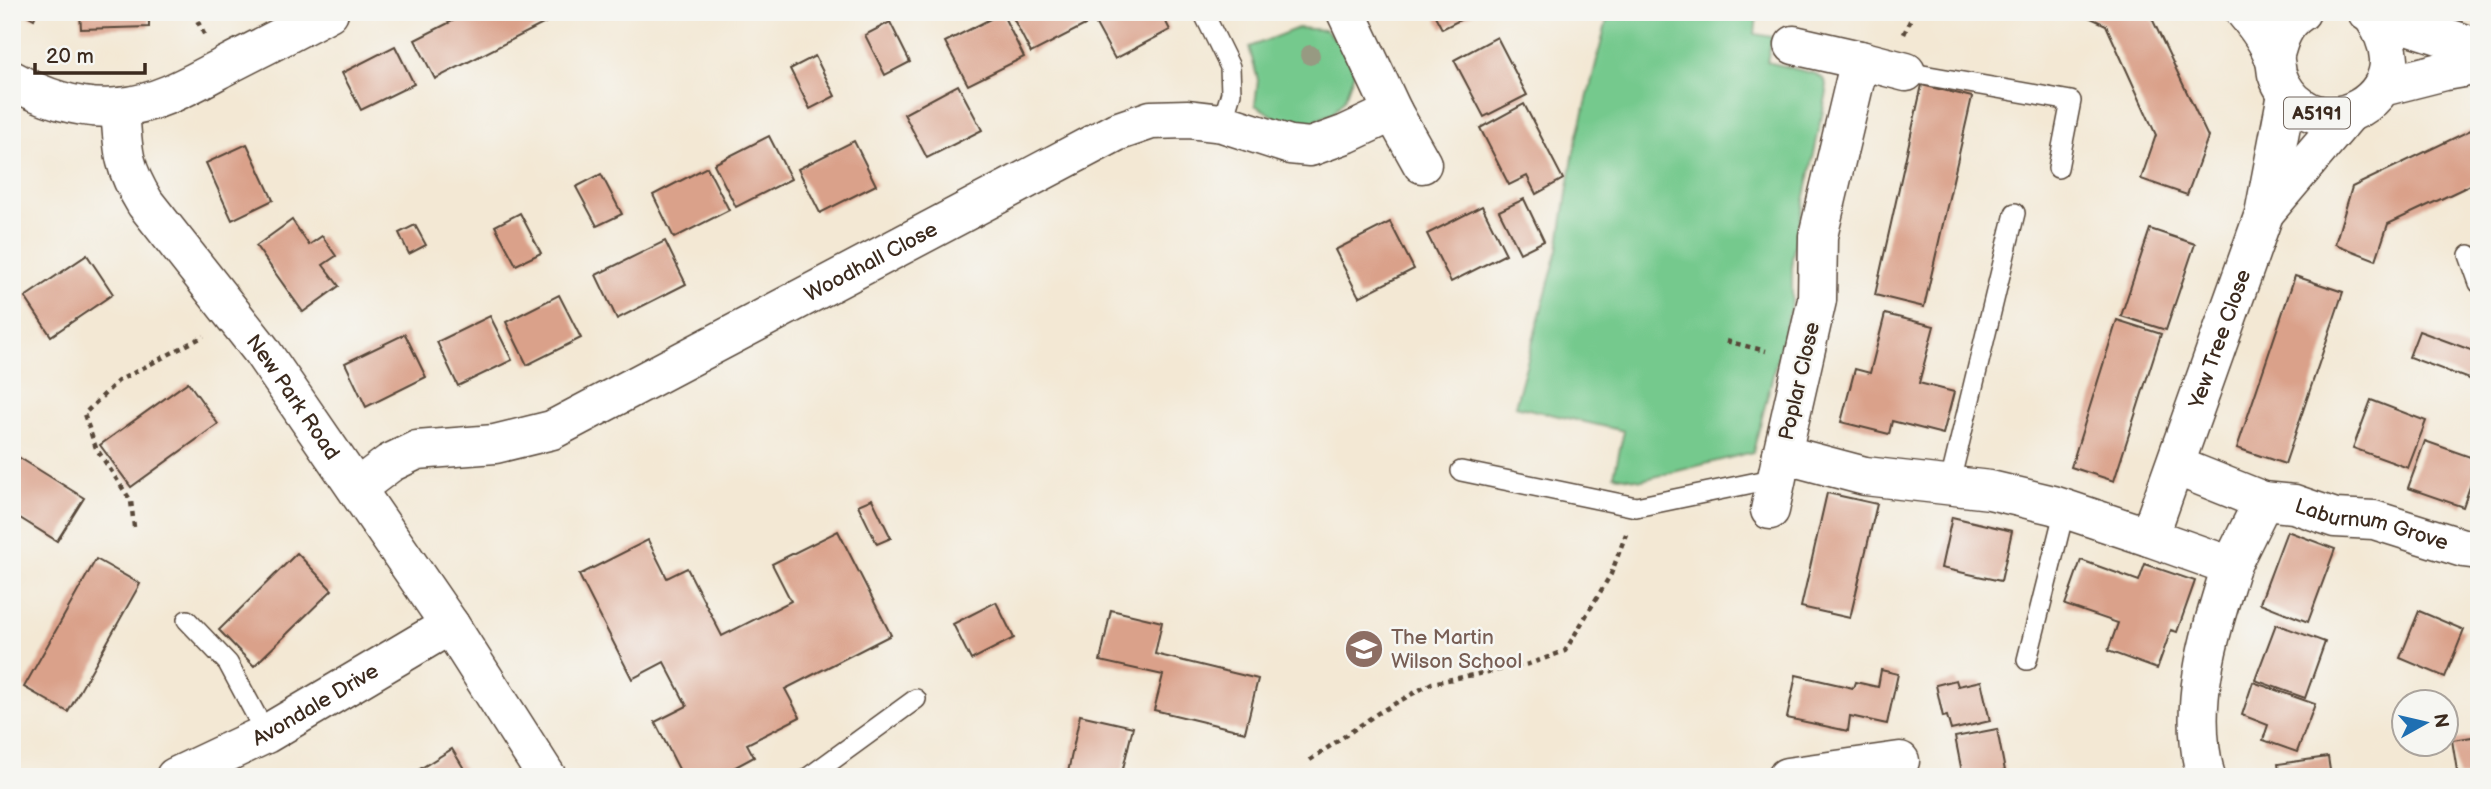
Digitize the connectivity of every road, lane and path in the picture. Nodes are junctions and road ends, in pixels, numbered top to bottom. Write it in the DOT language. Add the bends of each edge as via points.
graph roads {
  1 [pos="329,12"];
  2 [pos="1203,12"];
  3 [pos="1346,12"];
  4 [pos="2245,12"];
  5 [pos="2301,12"];
  6 [pos="2370,13"];
  7 [pos="1794,45"];
  8 [pos="2479,48"];
  9 [pos="2274,58"];
  10 [pos="1860,60"];
  11 [pos="2479,65"];
  12 [pos="1906,72"];
  13 [pos="12,80"];
  14 [pos="2382,87"];
  15 [pos="2287,94"];
  16 [pos="120,107"];
  17 [pos="1393,112"];
  18 [pos="2349,113"];
  19 [pos="1222,123"];
  20 [pos="1422,164"];
  21 [pos="2058,168"];
  22 [pos="2015,213"];
  23 [pos="2264,214"];
  24 [pos="2469,255"];
  25 [pos="2479,283"];
  26 [pos="236,319"];
  27 [pos="2176,466"];
  28 [pos="1461,471"];
  29 [pos="1776,481"];
  30 [pos="1949,486"];
  31 [pos="357,488"];
  32 [pos="2263,501"];
  33 [pos="1636,507"];
  34 [pos="2065,509"];
  35 [pos="134,527"];
  36 [pos="2150,537"];
  37 [pos="2479,550"];
  38 [pos="2231,566"];
  39 [pos="187,620"];
  40 [pos="450,625"];
  41 [pos="2027,660"];
  42 [pos="916,699"];
  43 [pos="265,734"];
  44 [pos="1310,760"];
  45 [pos="1900,761"];
  46 [pos="175,777"];
  47 [pos="547,777"];
  48 [pos="810,777"];
  49 [pos="1787,777"];
  50 [pos="2206,777"];
  1 -- 16 [label="street" via="185,87"];
  2 -- 19 [label="lane" via="1230,68 1231,93"];
  3 -- 17 [label="street"];
  4 -- 9 [label="street, A5191"];
  5 -- 9 [label="street" via="2290,19 2279,37"];
  6 -- 8 [label="street"];
  6 -- 14 [label="street" via="2385,36 2389,62"];
  7 -- 10 [label="street"];
  9 -- 15 [label="street, A5191"];
  10 -- 12 [label="street"];
  10 -- 29 [label="street, Poplar Close" via="1818,236 1817,300"];
  11 -- 14 [label="street, A5191"];
  12 -- 21 [label="lane" via="2071,101"];
  13 -- 16 [label="street" via="54,100"];
  14 -- 18 [label="street, A5191" via="2368,103"];
  15 -- 18 [label="street, A5191" via="2315,113"];
  15 -- 23 [label="street, Yew Tree Close"];
  16 -- 26 [label="street, New Park Road" via="130,178"];
  17 -- 19 [label="street, Woodhall Close" via="1310,147"];
  17 -- 20 [label="street"];
  18 -- 23 [label="street, Yew Tree Close"];
  19 -- 31 [label="street, Woodhall Close" via="1151,120 1116,131 552,430 495,444 417,450"];
  22 -- 30 [label="lane"];
  23 -- 27 [label="street, Yew Tree Close"];
  24 -- 25 [label="lane"];
  26 -- 31 [label="street, New Park Road"];
  26 -- 35 [label="path" via="118,381 84,414 96,448 131,501"];
  27 -- 32 [label="street"];
  27 -- 36 [label="street, Yew Tree Close"];
  28 -- 33 [label="lane"];
  29 -- 30 [label="street, Poplar Close" via="1865,476"];
  29 -- 33 [label="lane"];
  30 -- 34 [label="street, Poplar Close" via="1990,490"];
  31 -- 40 [label="street, New Park Road"];
  32 -- 37 [label="street, Laburnum Grove" via="2294,504 2335,518 2374,520"];
  32 -- 38 [label="street"];
  33 -- 44 [label="path" via="1611,574 1565,651 1529,664 1432,683"];
  34 -- 36 [label="street, Poplar Close"];
  34 -- 41 [label="lane"];
  36 -- 38 [label="street"];
  38 -- 50 [label="street" via="2207,642 2200,682 2199,727"];
  39 -- 43 [label="lane" via="228,663"];
  40 -- 43 [label="street, Avondale Drive"];
  40 -- 47 [label="street, New Park Road"];
  42 -- 48 [label="lane"];
  43 -- 46 [label="street, Avondale Drive"];
  45 -- 49 [label="street"];
}
